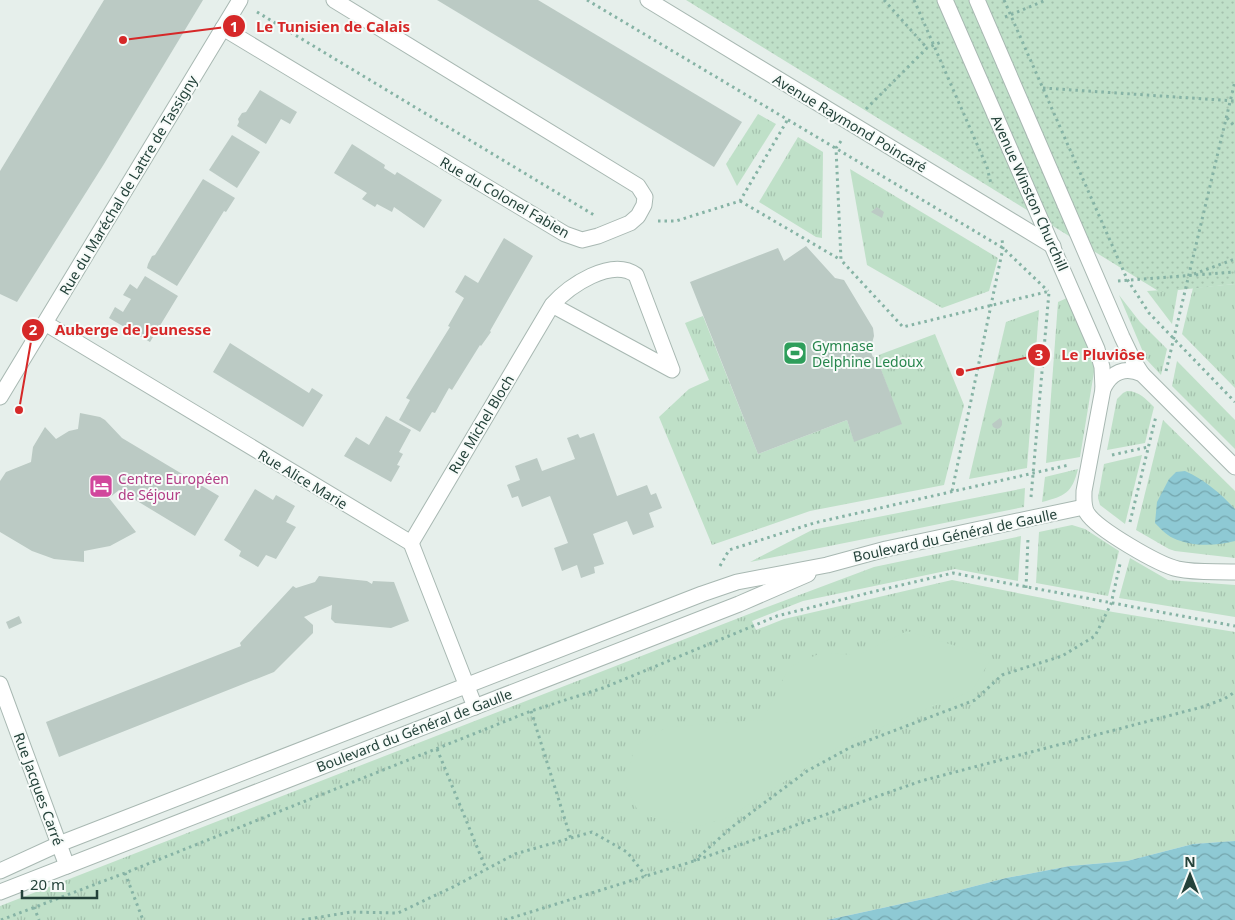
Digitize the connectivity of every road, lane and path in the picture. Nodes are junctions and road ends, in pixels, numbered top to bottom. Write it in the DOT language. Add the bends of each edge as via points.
graph roads {
  1 [pos="240,0"];
  2 [pos="334,0"];
  3 [pos="587,0"];
  4 [pos="648,0"];
  5 [pos="884,0"];
  6 [pos="914,0"];
  7 [pos="945,0"];
  8 [pos="977,0"];
  9 [pos="1004,0"];
  10 [pos="1046,0"];
  11 [pos="1011,14"];
  12 [pos="987,23"];
  13 [pos="223,28"];
  14 [pos="960,34"];
  15 [pos="934,45"];
  16 [pos="927,48"];
  17 [pos="1235,81"];
  18 [pos="1043,88"];
  19 [pos="1233,100"];
  20 [pos="1227,117"];
  21 [pos="788,120"];
  22 [pos="852,123"];
  23 [pos="1235,127"];
  24 [pos="836,148"];
  25 [pos="987,167"];
  26 [pos="740,202"];
  27 [pos="623,225"];
  28 [pos="1053,246"];
  29 [pos="1003,248"];
  30 [pos="1235,259"];
  31 [pos="841,260"];
  32 [pos="1235,272"];
  33 [pos="1189,276"];
  34 [pos="1127,279"];
  35 [pos="1049,292"];
  36 [pos="552,305"];
  37 [pos="991,305"];
  38 [pos="44,324"];
  39 [pos="1172,339"];
  40 [pos="1142,374"];
  41 [pos="1103,389"];
  42 [pos="1161,393"];
  43 [pos="0,396"];
  44 [pos="1235,402"];
  45 [pos="1148,447"];
  46 [pos="1090,460"];
  47 [pos="1235,468"];
  48 [pos="1033,473"];
  49 [pos="952,491"];
  50 [pos="1084,507"];
  51 [pos="1029,519"];
  52 [pos="411,542"];
  53 [pos="1126,542"];
  54 [pos="827,565"];
  55 [pos="1235,572"];
  56 [pos="1026,588"];
  57 [pos="702,594"];
  58 [pos="1111,604"];
  59 [pos="1235,626"];
  60 [pos="0,684"];
  61 [pos="466,686"];
  62 [pos="1235,692"];
  63 [pos="475,707"];
  64 [pos="531,711"];
  65 [pos="437,749"];
  66 [pos="571,839"];
  67 [pos="59,844"];
  68 [pos="694,861"];
  69 [pos="67,866"];
  70 [pos="486,869"];
  71 [pos="0,870"];
  72 [pos="125,873"];
  73 [pos="646,876"];
  74 [pos="0,892"];
  75 [pos="34,907"];
  76 [pos="1,920"];
  77 [pos="39,920"];
  78 [pos="143,920"];
  79 [pos="302,920"];
  80 [pos="505,920"];
  1 -- 13 [label="street, Rue du Maréchal de Lattre de Tassigny"];
  1 -- 27 [label="path"];
  2 -- 27 [label="street" via="638,186 645,197 644,205 638,216"];
  3 -- 21 [label="path"];
  4 -- 22 [label="street, Avenue Raymond Poincaré"];
  5 -- 16 [label="path"];
  6 -- 15 [label="path, Avenue Winston Churchill"];
  7 -- 14 [label="street, Avenue Winston Churchill"];
  8 -- 12 [label="street, Avenue Winston Churchill"];
  9 -- 11 [label="path"];
  10 -- 11 [label="path"];
  11 -- 12 [label="path"];
  11 -- 18 [label="path"];
  12 -- 40 [label="street, Avenue Winston Churchill" via="1122,337"];
  13 -- 27 [label="street, Rue du Colonel Fabien" via="564,234 582,240"];
  13 -- 38 [label="street, Rue du Maréchal de Lattre de Tassigny"];
  14 -- 15 [label="path"];
  14 -- 28 [label="street, Avenue Winston Churchill"];
  15 -- 16 [label="path"];
  15 -- 25 [label="path, Avenue Winston Churchill"];
  16 -- 22 [label="path"];
  17 -- 19 [label="path"];
  18 -- 19 [label="path"];
  18 -- 34 [label="path"];
  19 -- 20 [label="path"];
  20 -- 23 [label="path"];
  20 -- 33 [label="path"];
  21 -- 24 [label="path"];
  21 -- 26 [label="path"];
  22 -- 24 [label="path"];
  22 -- 28 [label="street, Avenue Raymond Poincaré"];
  24 -- 29 [label="path"];
  24 -- 31 [label="path"];
  26 -- 27 [label="path" via="676,221"];
  26 -- 31 [label="path"];
  28 -- 41 [label="street, Avenue Winston Churchill" via="1097,349"];
  29 -- 35 [label="path"];
  29 -- 37 [label="path"];
  30 -- 33 [label="path"];
  31 -- 37 [label="path" via="903,327"];
  32 -- 33 [label="path"];
  33 -- 34 [label="path"];
  33 -- 39 [label="path"];
  34 -- 39 [label="path" via="1148,313"];
  35 -- 37 [label="path"];
  35 -- 48 [label="path"];
  36 -- 36 [label="street, Rue Michel Bloch" via="603,333 672,370 636,276 629,270 610,269 575,284"];
  36 -- 52 [label="street, Rue Michel Bloch"];
  37 -- 49 [label="path"];
  38 -- 43 [label="street, Rue du Maréchal de Lattre de Tassigny"];
  38 -- 52 [label="street, Rue Alice Marie"];
  39 -- 42 [label="path"];
  39 -- 44 [label="path"];
  40 -- 41 [label="street" via="1129,370 1116,373"];
  40 -- 42 [label="street, Avenue Winston Churchill"];
  41 -- 46 [label="street, Avenue Winston Churchill"];
  42 -- 45 [label="path"];
  42 -- 47 [label="street, Avenue Winston Churchill"];
  45 -- 46 [label="path"];
  45 -- 53 [label="path"];
  46 -- 48 [label="path"];
  46 -- 50 [label="street, Avenue Winston Churchill"];
  48 -- 49 [label="path"];
  48 -- 51 [label="path"];
  49 -- 57 [label="path" via="814,523 730,550"];
  50 -- 51 [label="street, Boulevard du Général de Gaulle"];
  50 -- 53 [label="street" via="1094,522"];
  51 -- 54 [label="street, Boulevard du Général de Gaulle" via="886,549"];
  51 -- 56 [label="path"];
  52 -- 61 [label="street"];
  53 -- 55 [label="street" via="1179,570"];
  53 -- 58 [label="path"];
  54 -- 57 [label="street, Boulevard du Général de Gaulle" via="737,582"];
  54 -- 63 [label="street, Boulevard du Général de Gaulle" via="761,595"];
  56 -- 58 [label="path"];
  56 -- 64 [label="path" via="953,573 870,592 777,616 603,688"];
  57 -- 61 [label="street, Boulevard du Général de Gaulle"];
  58 -- 59 [label="path"];
  58 -- 68 [label="path" via="1095,636 1062,656 1002,675 975,700 851,747 807,771 732,827"];
  60 -- 67 [label="street, Rue Jacques Carré"];
  61 -- 63 [label="street"];
  61 -- 67 [label="street, Boulevard du Général de Gaulle"];
  62 -- 68 [label="path" via="1202,706 921,781"];
  63 -- 69 [label="street, Boulevard du Général de Gaulle"];
  64 -- 65 [label="path"];
  64 -- 66 [label="path"];
  65 -- 70 [label="path"];
  65 -- 72 [label="path"];
  66 -- 70 [label="path" via="515,854"];
  66 -- 73 [label="path" via="592,832 628,852"];
  67 -- 69 [label="street, Rue Jacques Carré"];
  67 -- 71 [label="street, Boulevard du Général de Gaulle"];
  68 -- 73 [label="path"];
  69 -- 74 [label="street, Boulevard du Général de Gaulle"];
  70 -- 79 [label="path" via="398,914 351,912"];
  72 -- 75 [label="path"];
  72 -- 78 [label="path"];
  73 -- 80 [label="path"];
  75 -- 76 [label="path"];
  75 -- 77 [label="path"];
}
